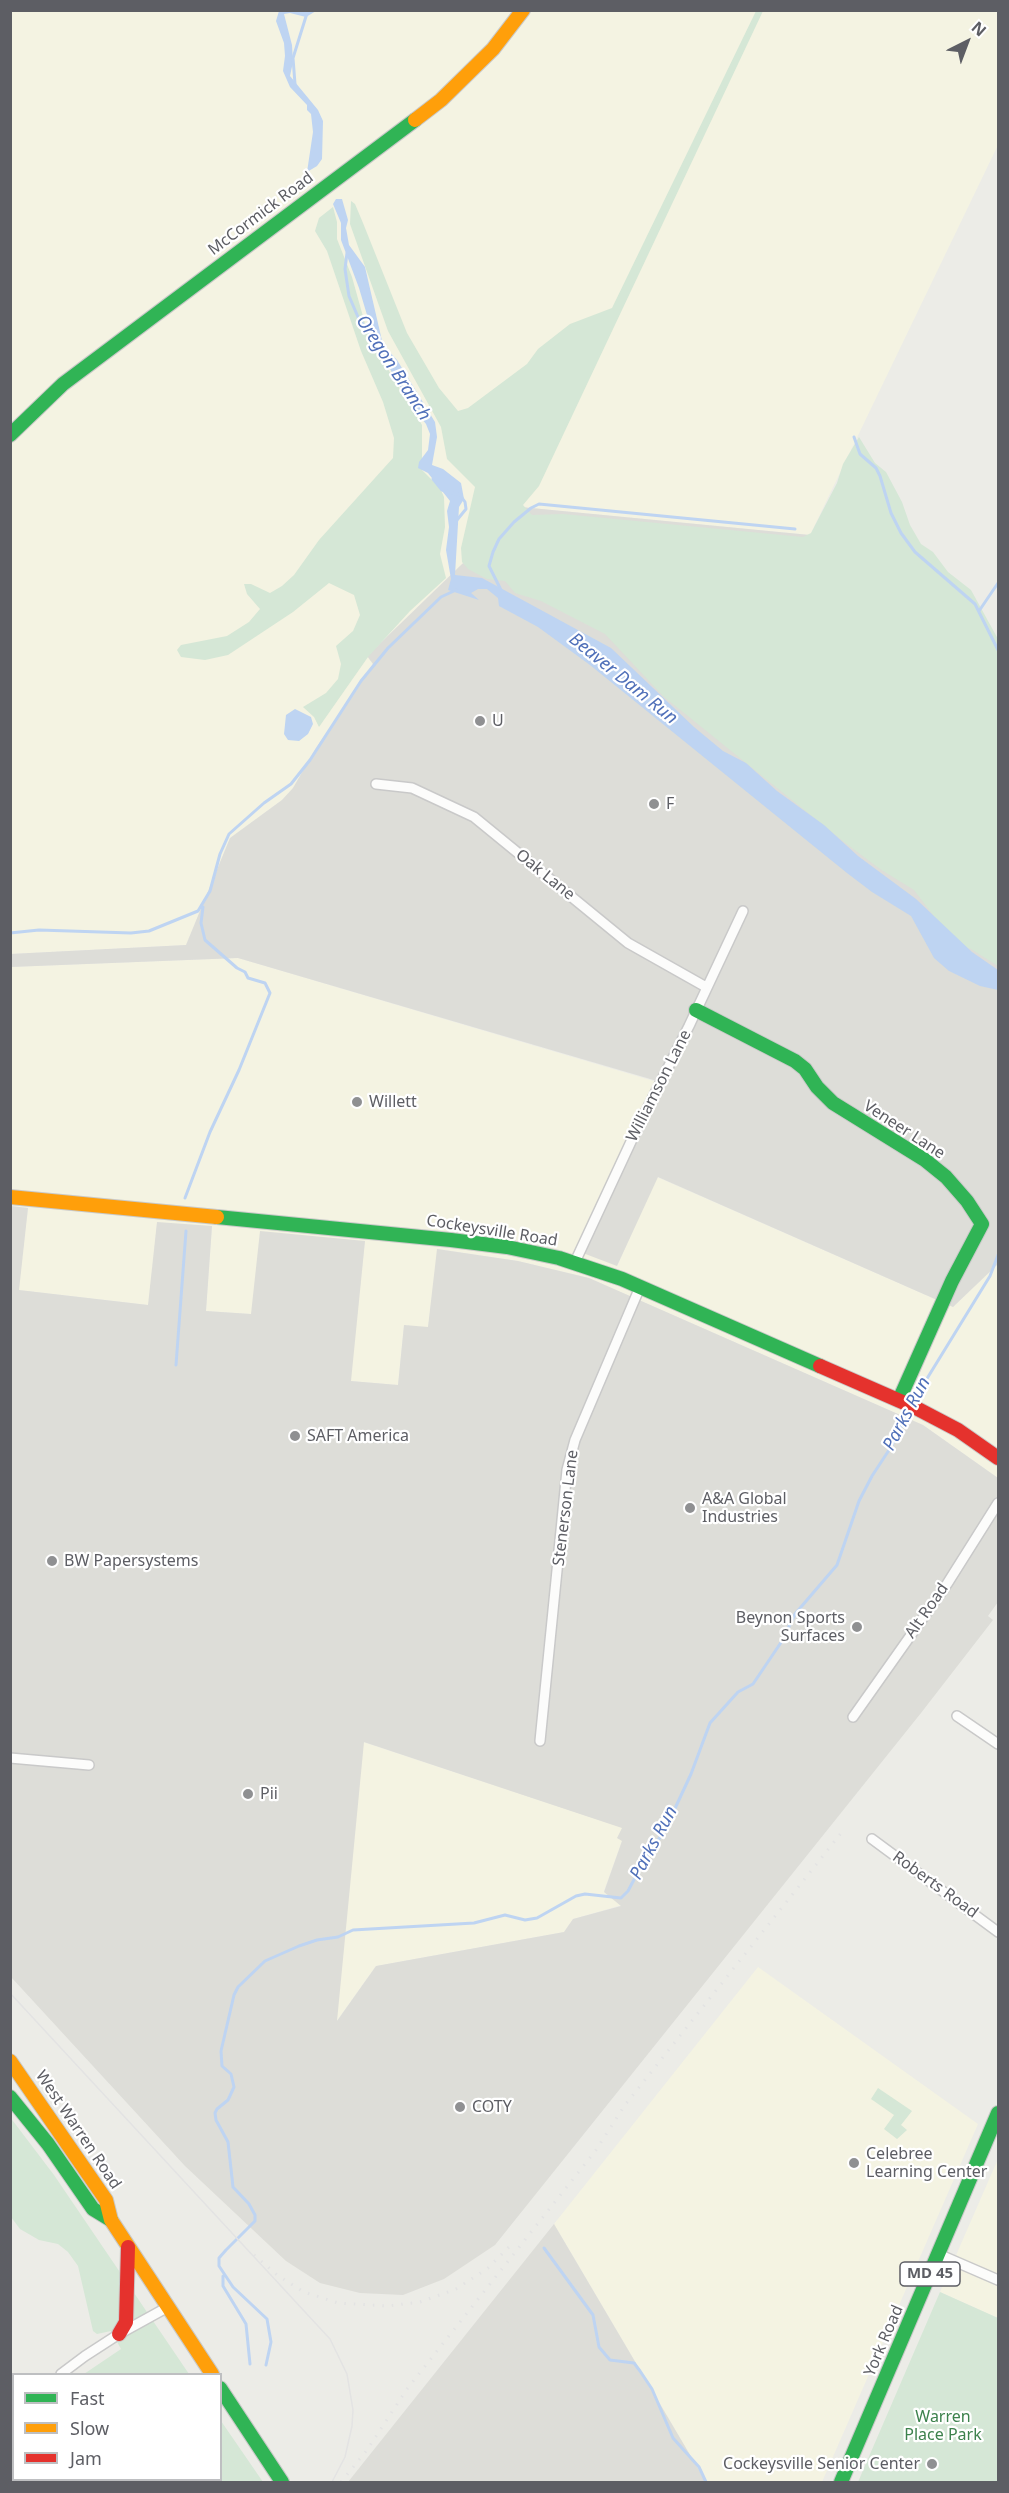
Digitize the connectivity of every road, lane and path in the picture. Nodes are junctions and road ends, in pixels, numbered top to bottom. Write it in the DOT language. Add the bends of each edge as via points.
graph roads {
  1 [pos="523,10"];
  2 [pos="10,435"];
  3 [pos="376,784"];
  4 [pos="743,911"];
  5 [pos="706,987"];
  6 [pos="696,1010"];
  7 [pos="10,1197"];
  8 [pos="575,1262"];
  9 [pos="640,1287"];
  10 [pos="908,1404"];
  11 [pos="999,1458"];
  12 [pos="999,1503"];
  13 [pos="957,1716"];
  14 [pos="853,1717"];
  15 [pos="540,1741"];
  16 [pos="999,1744"];
  17 [pos="10,1758"];
  18 [pos="89,1765"];
  19 [pos="872,1839"];
  20 [pos="999,1932"];
  21 [pos="10,2061"];
  22 [pos="10,2097"];
  23 [pos="999,2112"];
  24 [pos="111,2220"];
  25 [pos="128,2247"];
  26 [pos="938,2254"];
  27 [pos="999,2280"];
  28 [pos="168,2307"];
  29 [pos="119,2334"];
  30 [pos="62,2373"];
  31 [pos="211,2373"];
  32 [pos="222,2391"];
  33 [pos="282,2482"];
  34 [pos="841,2482"];
  1 -- 2 [label="main road, McCormick Road" via="493,49 441,100 63,384"];
  3 -- 5 [label="street, Oak Lane" via="412,788 474,817 628,943"];
  4 -- 5 [label="street, Williamson Lane"];
  5 -- 6 [label="street, Williamson Lane"];
  6 -- 8 [label="street, Williamson Lane"];
  6 -- 10 [label="main road, Veneer Lane" via="795,1061 833,1103 946,1177 982,1224 952,1281"];
  7 -- 8 [label="main road, Cockeysville Road" via="451,1240"];
  8 -- 9 [label="main road, Cockeysville Road"];
  9 -- 10 [label="main road, Cockeysville Road"];
  9 -- 15 [label="street, Stenerson Lane" via="575,1440 567,1470"];
  10 -- 11 [label="main road, Cockeysville Road" via="958,1430"];
  12 -- 14 [label="street, Alt Road"];
  13 -- 16 [label="street"];
  17 -- 18 [label="street"];
  19 -- 20 [label="street, Roberts Road"];
  21 -- 24 [label="main road, West Warren Road" via="106,2200"];
  22 -- 24 [label="main road, West Warren Road" via="93,2210"];
  23 -- 26 [label="main road, York Road / MD 45"];
  24 -- 25 [label="main road, West Warren Road"];
  25 -- 28 [label="main road, West Warren Road"];
  25 -- 29 [label="main road" via="128,2305 126,2322"];
  26 -- 27 [label="street"];
  26 -- 34 [label="main road, York Road / MD 45"];
  28 -- 29 [label="street"];
  28 -- 31 [label="main road, West Warren Road"];
  29 -- 30 [label="street"];
  32 -- 33 [label="main road"];
}
